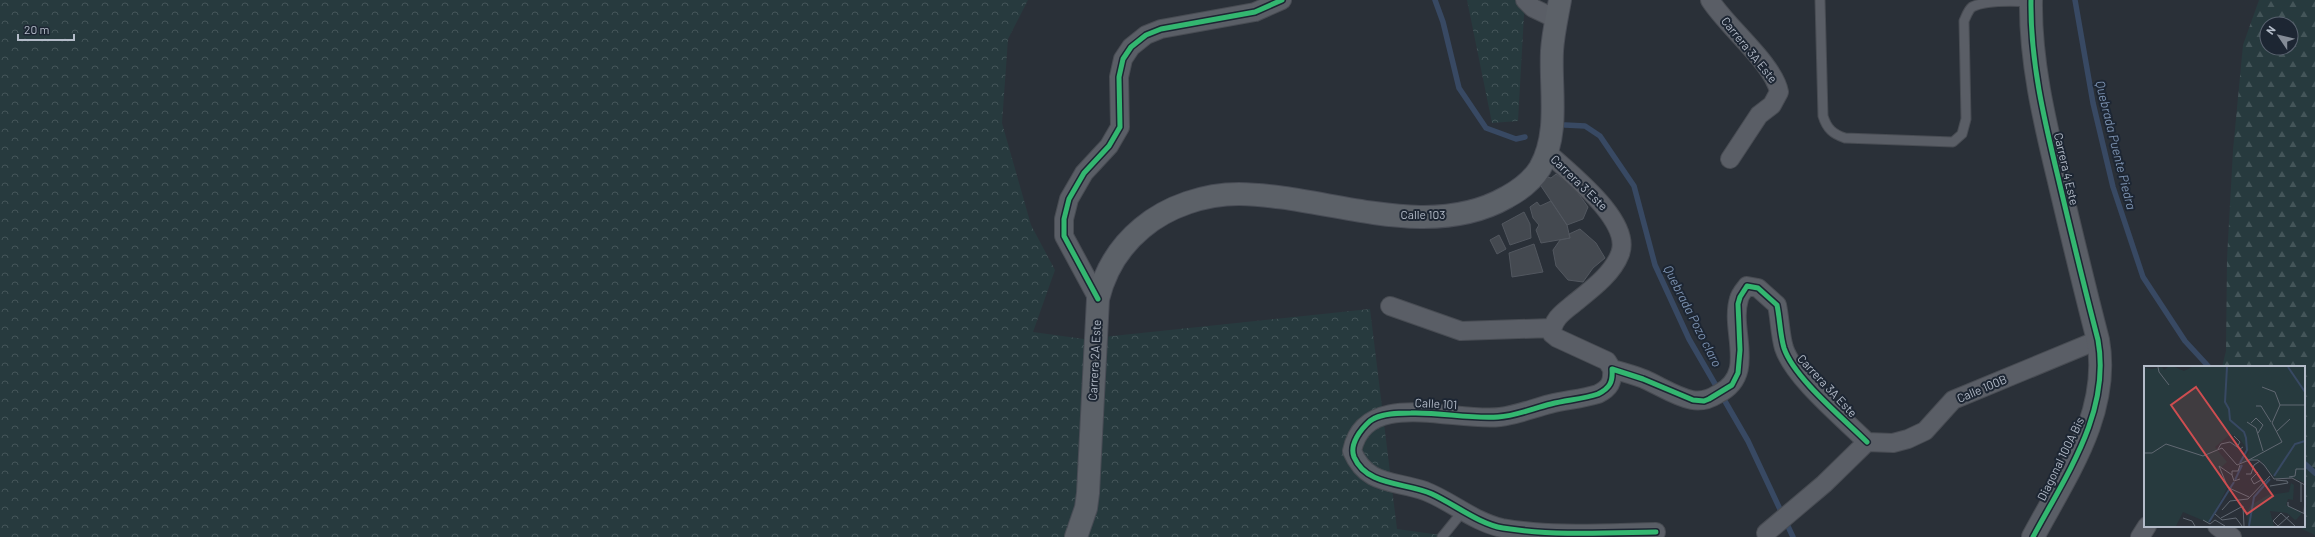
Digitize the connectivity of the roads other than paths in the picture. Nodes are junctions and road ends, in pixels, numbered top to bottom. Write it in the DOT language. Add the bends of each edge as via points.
graph roads {
  1 [pos="1282,0"];
  2 [pos="1525,0"];
  3 [pos="1710,0"];
  4 [pos="1820,0"];
  5 [pos="2031,1"];
  6 [pos="1254,6"];
  7 [pos="1558,9"];
  8 [pos="1547,152"];
  9 [pos="1730,158"];
  10 [pos="1132,236"];
  11 [pos="1098,299"];
  12 [pos="1390,306"];
  13 [pos="1552,328"];
  14 [pos="2098,340"];
  15 [pos="1612,369"];
  16 [pos="1866,442"];
  17 [pos="1463,511"];
  18 [pos="2146,527"];
  19 [pos="2218,527"];
  20 [pos="1770,530"];
  21 [pos="1656,532"];
  22 [pos="1076,537"];
  23 [pos="1442,537"];
  24 [pos="2033,537"];
  25 [pos="2140,537"];
  26 [pos="2232,537"];
  1 -- 6 [label="street"];
  2 -- 7 [label="street" via="1532,8"];
  3 -- 9 [label="street, Carrera 3A Este" via="1717,12 1775,80 1779,92 1772,105 1759,116"];
  4 -- 5 [label="lane" via="1823,116 1826,126 1834,134 1845,138 1953,142 1962,134 1966,119 1964,21 1971,8 1987,2"];
  5 -- 14 [label="street, Carrera 4 Este" via="2031,38 2035,71 2050,144"];
  6 -- 11 [label="street" via="1146,35 1131,47 1123,59 1119,77 1120,127 1109,146 1084,173 1069,198 1064,219 1064,236"];
  7 -- 8 [label="main road, Calle 103" via="1552,50 1553,116"];
  8 -- 10 [label="main road, Calle 103" via="1535,175 1519,191 1489,206 1465,213 1440,217 1405,216 1238,194 1194,201 1169,210"];
  8 -- 13 [label="street, Carrera 3 Este" via="1607,209 1621,238 1621,254 1611,270 1556,319"];
  10 -- 11 [label="main road, Carrera 2A Este" via="1110,264"];
  11 -- 22 [label="main road, Carrera 2A Este" via="1088,493 1086,508"];
  12 -- 13 [label="street" via="1461,331"];
  13 -- 15 [label="street" via="1552,334 1557,338 1607,361"];
  14 -- 16 [label="street, Calle 100B" via="1953,400 1925,431 1908,440 1893,443"];
  14 -- 24 [label="street, Diagonal 100A Bis" via="2101,371 2095,411 2086,435"];
  15 -- 16 [label="street, Carrera 3A Este" via="1692,400 1704,401 1717,395 1732,385 1738,373 1740,297 1747,286 1758,288 1777,305 1783,346 1798,373"];
  15 -- 17 [label="street, Calle 101" via="1608,389 1587,398 1549,404 1500,417 1423,412 1397,413 1371,420 1359,434 1352,452 1362,470 1380,480 1432,494"];
  16 -- 20 [label="street" via="1824,484"];
  17 -- 21 [label="street, Calle 101" via="1501,528 1568,535"];
  17 -- 23 [label="lane"];
  18 -- 25 [label="street"];
  19 -- 26 [label="street"];
}
